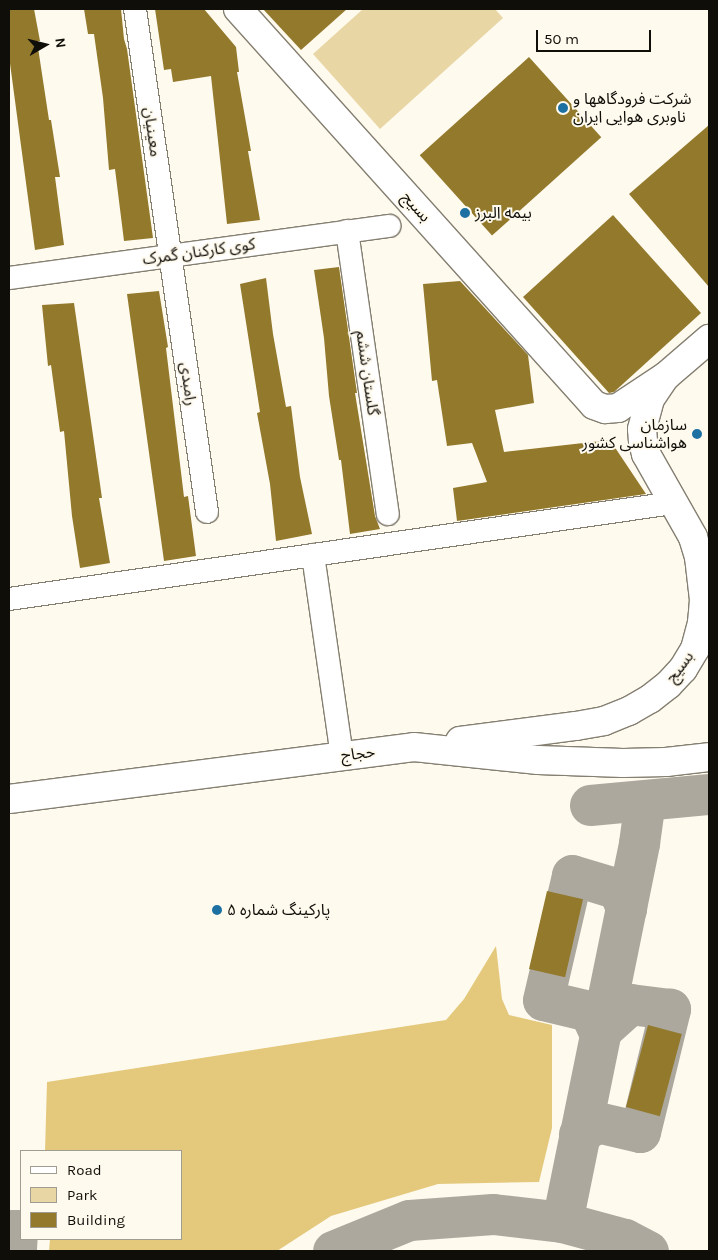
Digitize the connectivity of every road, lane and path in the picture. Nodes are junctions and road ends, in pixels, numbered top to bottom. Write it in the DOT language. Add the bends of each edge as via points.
graph roads {
  1 [pos="135,9"];
  2 [pos="238,9"];
  3 [pos="389,226"];
  4 [pos="347,231"];
  5 [pos="169,256"];
  6 [pos="9,278"];
  7 [pos="709,339"];
  8 [pos="666,376"];
  9 [pos="673,502"];
  10 [pos="207,512"];
  11 [pos="388,514"];
  12 [pos="313,555"];
  13 [pos="9,599"];
  14 [pos="414,747"];
  15 [pos="342,756"];
  16 [pos="709,757"];
  17 [pos="9,799"];
  1 -- 5 [label="street, معینیان"];
  2 -- 8 [label="main road, بسیج" via="594,405 605,409 618,408"];
  3 -- 4 [label="street, کوی کارکنان گمرک"];
  4 -- 5 [label="street, کوی کارکنان گمرک"];
  4 -- 11 [label="street, گلستان ششم"];
  5 -- 6 [label="street, کوی کارکنان گمرک"];
  5 -- 10 [label="street, رامبدی"];
  7 -- 8 [label="main road"];
  8 -- 9 [label="main road, بسیج" via="650,399 642,442"];
  9 -- 12 [label="street"];
  9 -- 14 [label="main road, بسیج" via="693,537 703,578 704,600 702,623 694,649 683,669 668,685 643,703 604,721"];
  12 -- 13 [label="street"];
  12 -- 15 [label="street"];
  14 -- 15 [label="main road, حجاج"];
  14 -- 16 [label="main road, حجاج" via="538,760 623,763"];
  15 -- 17 [label="main road, حجاج"];
}
